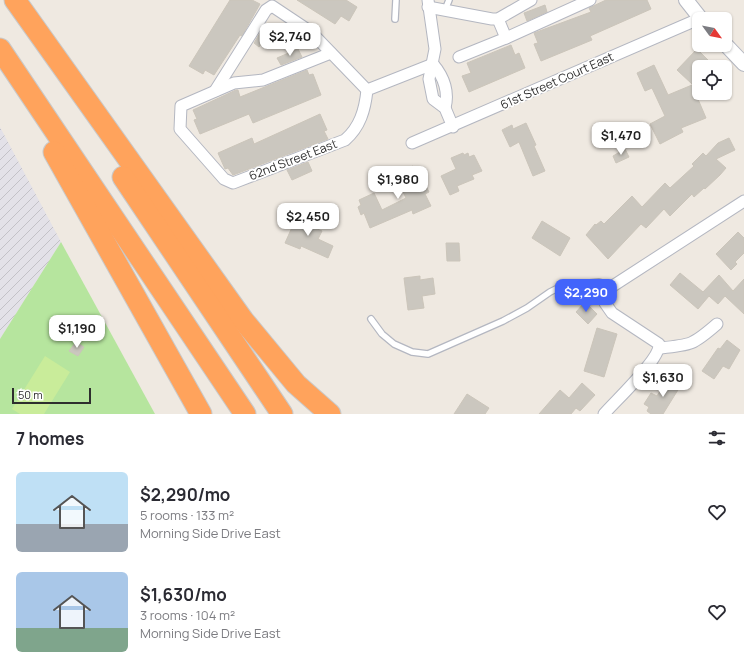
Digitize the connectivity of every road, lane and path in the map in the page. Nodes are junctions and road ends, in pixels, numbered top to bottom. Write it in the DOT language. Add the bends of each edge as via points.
graph roads {
  1 [pos="7,0"];
  2 [pos="15,0"];
  3 [pos="396,0"];
  4 [pos="531,0"];
  5 [pos="686,0"];
  6 [pos="587,1"];
  7 [pos="428,3"];
  8 [pos="447,5"];
  9 [pos="695,12"];
  10 [pos="395,19"];
  11 [pos="498,19"];
  12 [pos="692,23"];
  13 [pos="506,38"];
  14 [pos="0,49"];
  15 [pos="732,51"];
  16 [pos="331,53"];
  17 [pos="459,57"];
  18 [pos="433,64"];
  19 [pos="744,64"];
  20 [pos="19,79"];
  21 [pos="444,84"];
  22 [pos="430,87"];
  23 [pos="367,90"];
  24 [pos="215,91"];
  25 [pos="445,108"];
  26 [pos="453,127"];
  27 [pos="412,143"];
  28 [pos="744,201"];
  29 [pos="611,286"];
  30 [pos="371,319"];
  31 [pos="717,324"];
  32 [pos="660,348"];
  33 [pos="201,414"];
  34 [pos="245,414"];
  35 [pos="282,414"];
  36 [pos="330,414"];
  37 [pos="604,414"];
  1 -- 35 [label="highway"];
  2 -- 36 [label="highway" via="243,320 296,384"];
  3 -- 10 [label="lane"];
  4 -- 11 [label="street"];
  5 -- 9 [label="street"];
  6 -- 13 [label="street"];
  7 -- 8 [label="street"];
  7 -- 18 [label="street" via="435,49"];
  8 -- 11 [label="street" via="492,20"];
  11 -- 13 [label="street"];
  12 -- 26 [label="street, 61st Street Court East"];
  13 -- 17 [label="street"];
  14 -- 20 [label="highway"];
  15 -- 19 [label="street"];
  16 -- 23 [label="street"];
  16 -- 24 [label="street" via="263,80 234,83"];
  16 -- 24 [label="street" via="311,32 272,6 266,10"];
  18 -- 21 [label="street" via="441,73"];
  18 -- 22 [label="street" via="429,79"];
  18 -- 23 [label="street"];
  20 -- 33 [label="highway" via="48,141"];
  20 -- 34 [label="highway"];
  21 -- 22 [label="lane"];
  21 -- 25 [label="street" via="448,97"];
  22 -- 25 [label="street" via="433,99"];
  23 -- 24 [label="street, 62nd Street East" via="366,104 359,123 354,133 345,140 232,183 224,179 180,129 181,106"];
  25 -- 26 [label="street"];
  26 -- 27 [label="street, 61st Street Court East"];
  28 -- 29 [label="street"];
  29 -- 30 [label="lane" via="599,282 562,286 503,321 428,354 412,352 394,344 382,334"];
  29 -- 32 [label="street" via="605,291 604,297 612,313 659,344"];
  31 -- 32 [label="street" via="699,340 688,345"];
  32 -- 37 [label="street" via="654,360"];
}
